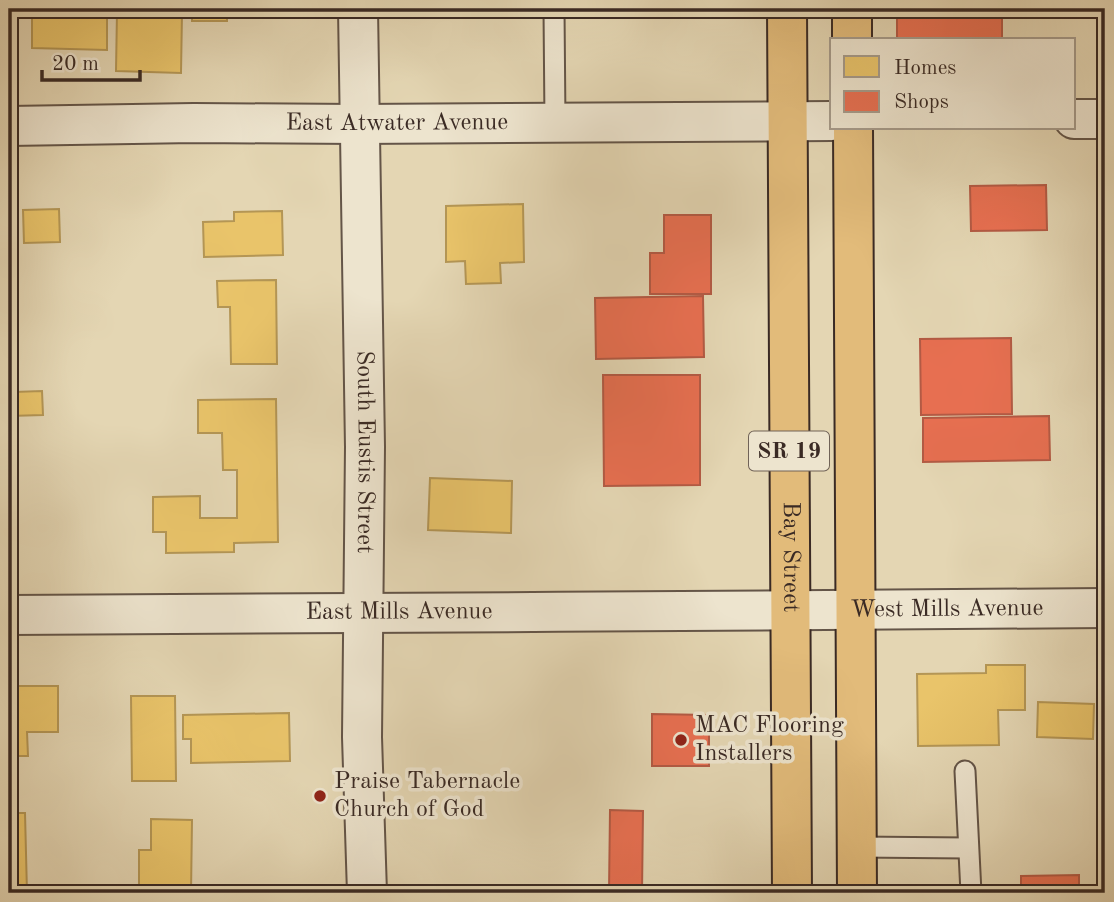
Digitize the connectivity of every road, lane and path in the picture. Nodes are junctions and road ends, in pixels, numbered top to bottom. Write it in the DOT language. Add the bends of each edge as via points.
graph roads {
  1 [pos="358,9"];
  2 [pos="554,9"];
  3 [pos="787,9"];
  4 [pos="852,9"];
  5 [pos="852,38"];
  6 [pos="1076,119"];
  7 [pos="1105,119"];
  8 [pos="830,121"];
  9 [pos="788,122"];
  10 [pos="555,123"];
  11 [pos="358,124"];
  12 [pos="9,126"];
  13 [pos="853,130"];
  14 [pos="1105,608"];
  15 [pos="363,612"];
  16 [pos="790,612"];
  17 [pos="856,612"];
  18 [pos="9,615"];
  19 [pos="965,771"];
  20 [pos="857,847"];
  21 [pos="968,848"];
  22 [pos="367,893"];
  23 [pos="792,893"];
  24 [pos="857,893"];
  25 [pos="971,893"];
  1 -- 11 [label="street, South Eustis Street"];
  2 -- 10 [label="lane"];
  3 -- 9 [label="main road, Bay Street / SR 19"];
  4 -- 5 [label="main road"];
  6 -- 7 [label="street"];
  8 -- 9 [label="street, East Atwater Avenue"];
  9 -- 10 [label="street, East Atwater Avenue"];
  9 -- 16 [label="main road, Bay Street / SR 19"];
  10 -- 11 [label="street, East Atwater Avenue"];
  11 -- 12 [label="street, East Atwater Avenue"];
  11 -- 15 [label="street, South Eustis Street" via="365,447"];
  13 -- 17 [label="main road, SR 19"];
  14 -- 17 [label="street, West Mills Avenue"];
  15 -- 16 [label="street, East Mills Avenue"];
  15 -- 18 [label="street, East Mills Avenue"];
  15 -- 22 [label="street, South Eustis Street"];
  16 -- 17 [label="street, West Mills Avenue"];
  16 -- 23 [label="main road, Bay Street / SR 19"];
  17 -- 20 [label="main road, SR 19"];
  19 -- 21 [label="lane"];
  20 -- 21 [label="lane"];
  20 -- 24 [label="main road, SR 19"];
  21 -- 25 [label="lane"];
}
